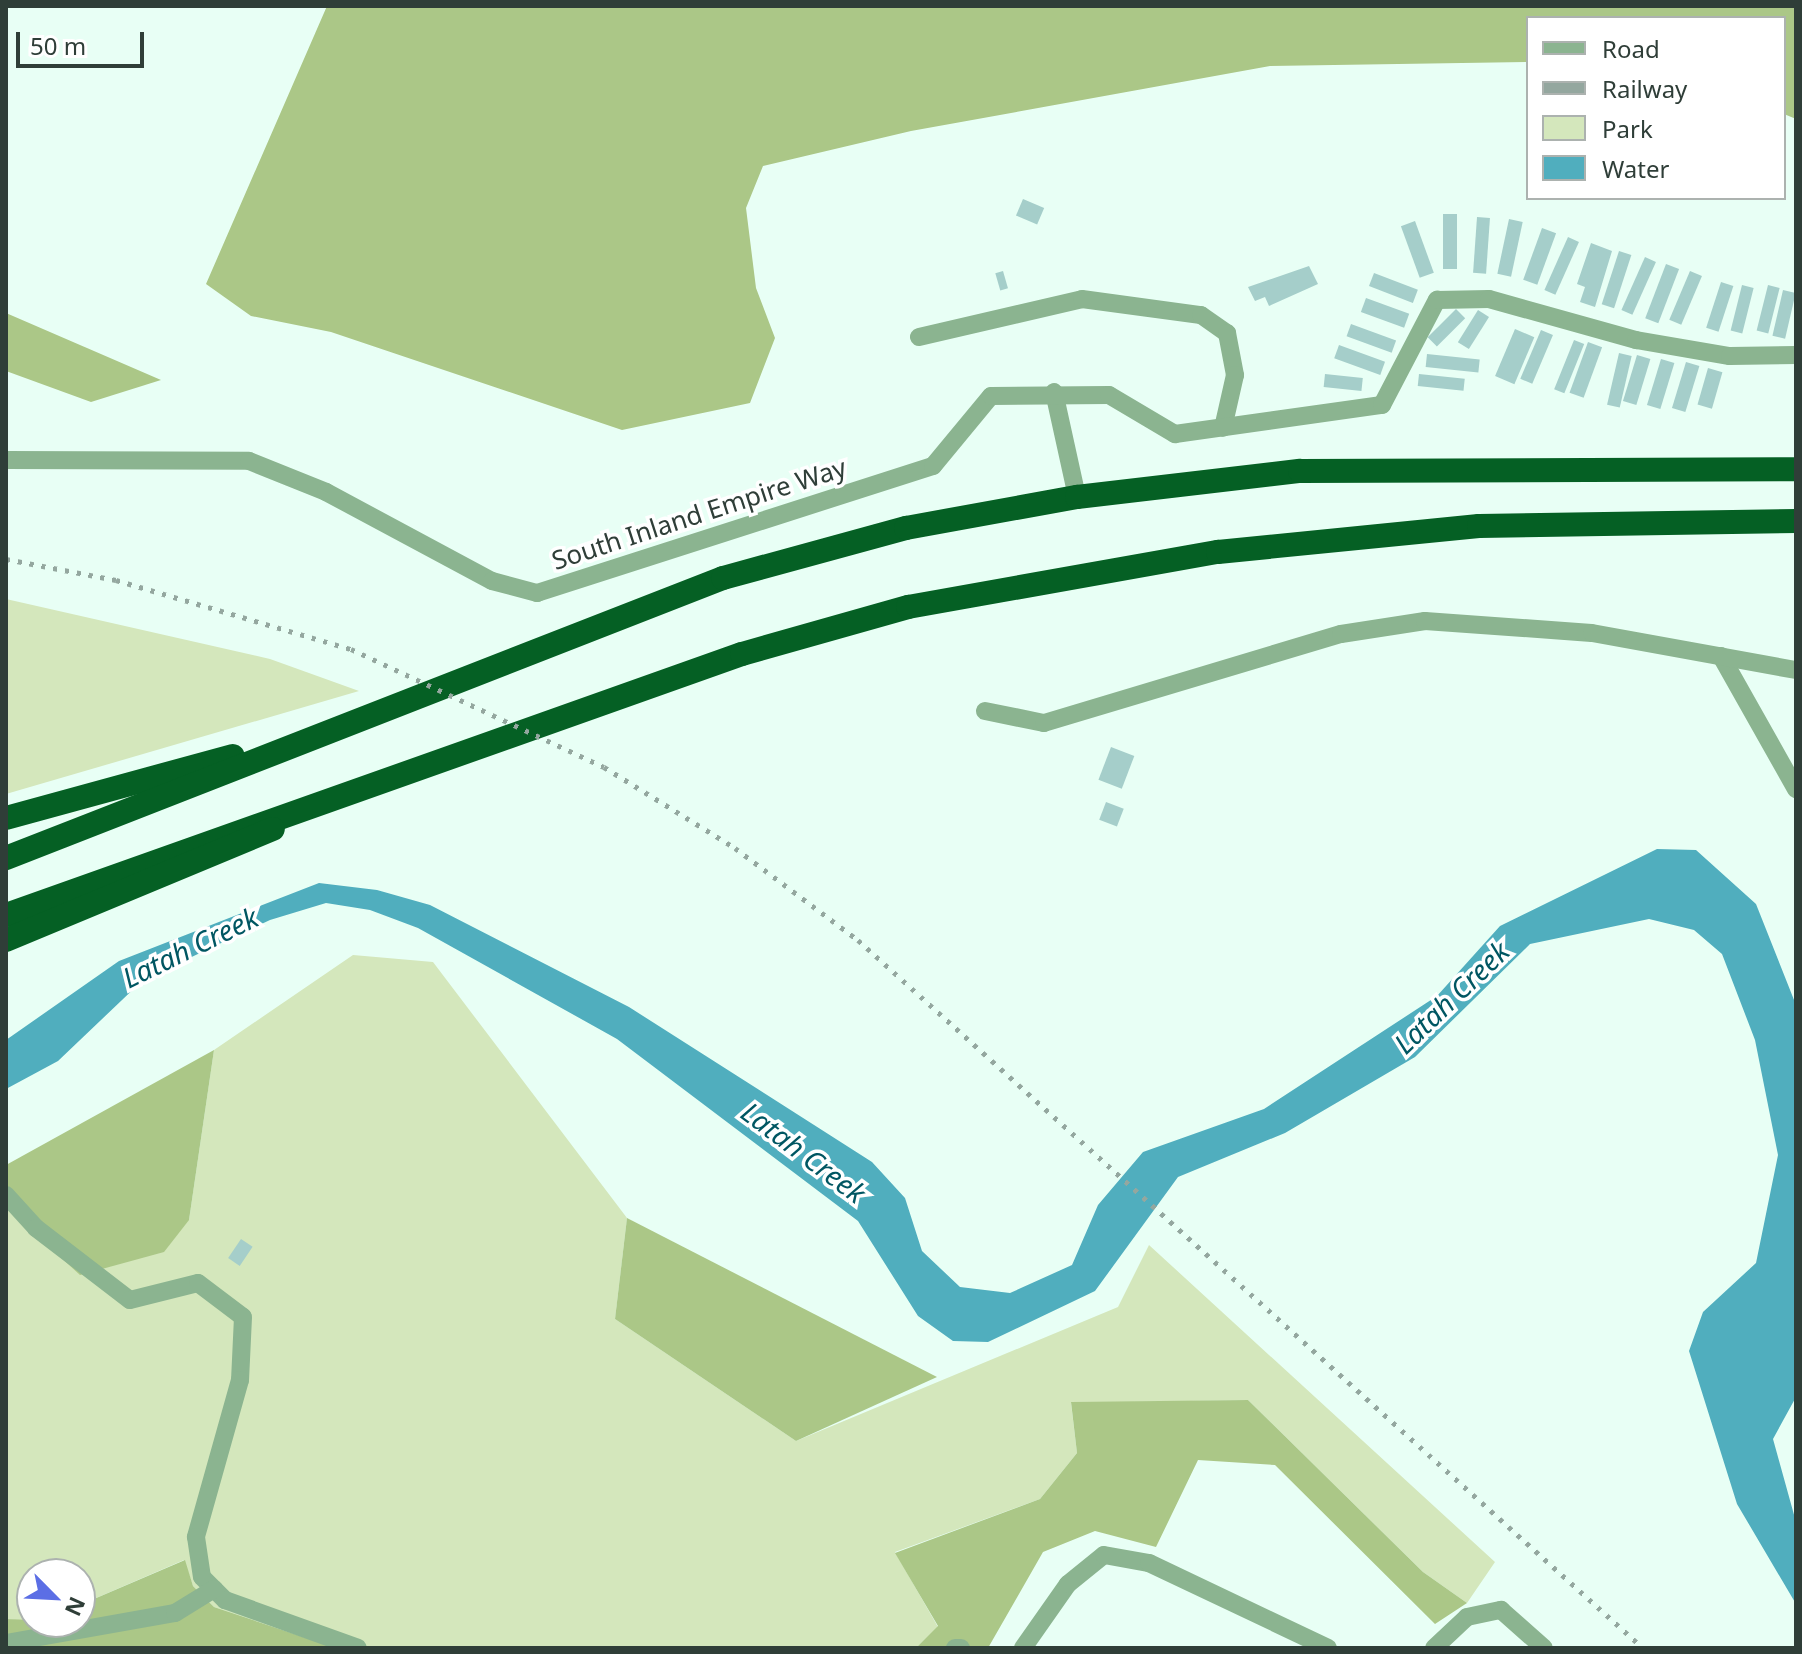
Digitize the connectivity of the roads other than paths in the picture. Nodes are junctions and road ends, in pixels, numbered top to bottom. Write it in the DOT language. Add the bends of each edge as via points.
graph roads {
  1 [pos="919,337"];
  2 [pos="1796,355"];
  3 [pos="1054,392"];
  4 [pos="1223,428"];
  5 [pos="6,460"];
  6 [pos="1796,469"];
  7 [pos="1077,497"];
  8 [pos="1796,521"];
  9 [pos="1721,656"];
  10 [pos="1796,670"];
  11 [pos="985,711"];
  12 [pos="327,730"];
  13 [pos="1796,789"];
  14 [pos="343,792"];
  15 [pos="6,818"];
  16 [pos="6,858"];
  17 [pos="6,915"];
  18 [pos="6,940"];
  19 [pos="6,1195"];
  20 [pos="214,1589"];
  21 [pos="6,1643"];
  22 [pos="358,1648"];
  23 [pos="1023,1648"];
  24 [pos="1328,1648"];
  25 [pos="1434,1648"];
  26 [pos="1544,1648"];
  1 -- 4 [label="street" via="1082,299 1201,315 1227,333 1235,375"];
  2 -- 4 [label="street, South Inland Empire Way" via="1730,356 1636,340 1489,299 1437,300 1382,405"];
  3 -- 4 [label="street, South Inland Empire Way" via="1109,395 1175,434"];
  3 -- 5 [label="street, South Inland Empire Way" via="991,396 933,466 537,593 492,581 326,492 249,461"];
  3 -- 7 [label="street"];
  6 -- 7 [label="highway" via="1300,471"];
  7 -- 12 [label="highway" via="906,528 723,578"];
  8 -- 14 [label="highway" via="1479,526 1218,552 937,601 742,654"];
  9 -- 10 [label="street"];
  9 -- 11 [label="street" via="1489,620 1425,621 1341,634 1044,723"];
  9 -- 13 [label="street"];
  12 -- 15 [label="highway"];
  12 -- 16 [label="highway"];
  14 -- 17 [label="highway"];
  14 -- 18 [label="highway" via="240,847"];
  19 -- 20 [label="street" via="36,1228 130,1300 198,1283 243,1317 240,1380 196,1537 202,1577"];
  20 -- 21 [label="street" via="175,1613"];
  20 -- 22 [label="street" via="225,1600"];
  23 -- 24 [label="street" via="1068,1584 1104,1555 1149,1563"];
  25 -- 26 [label="street" via="1467,1617 1501,1610"];
}
